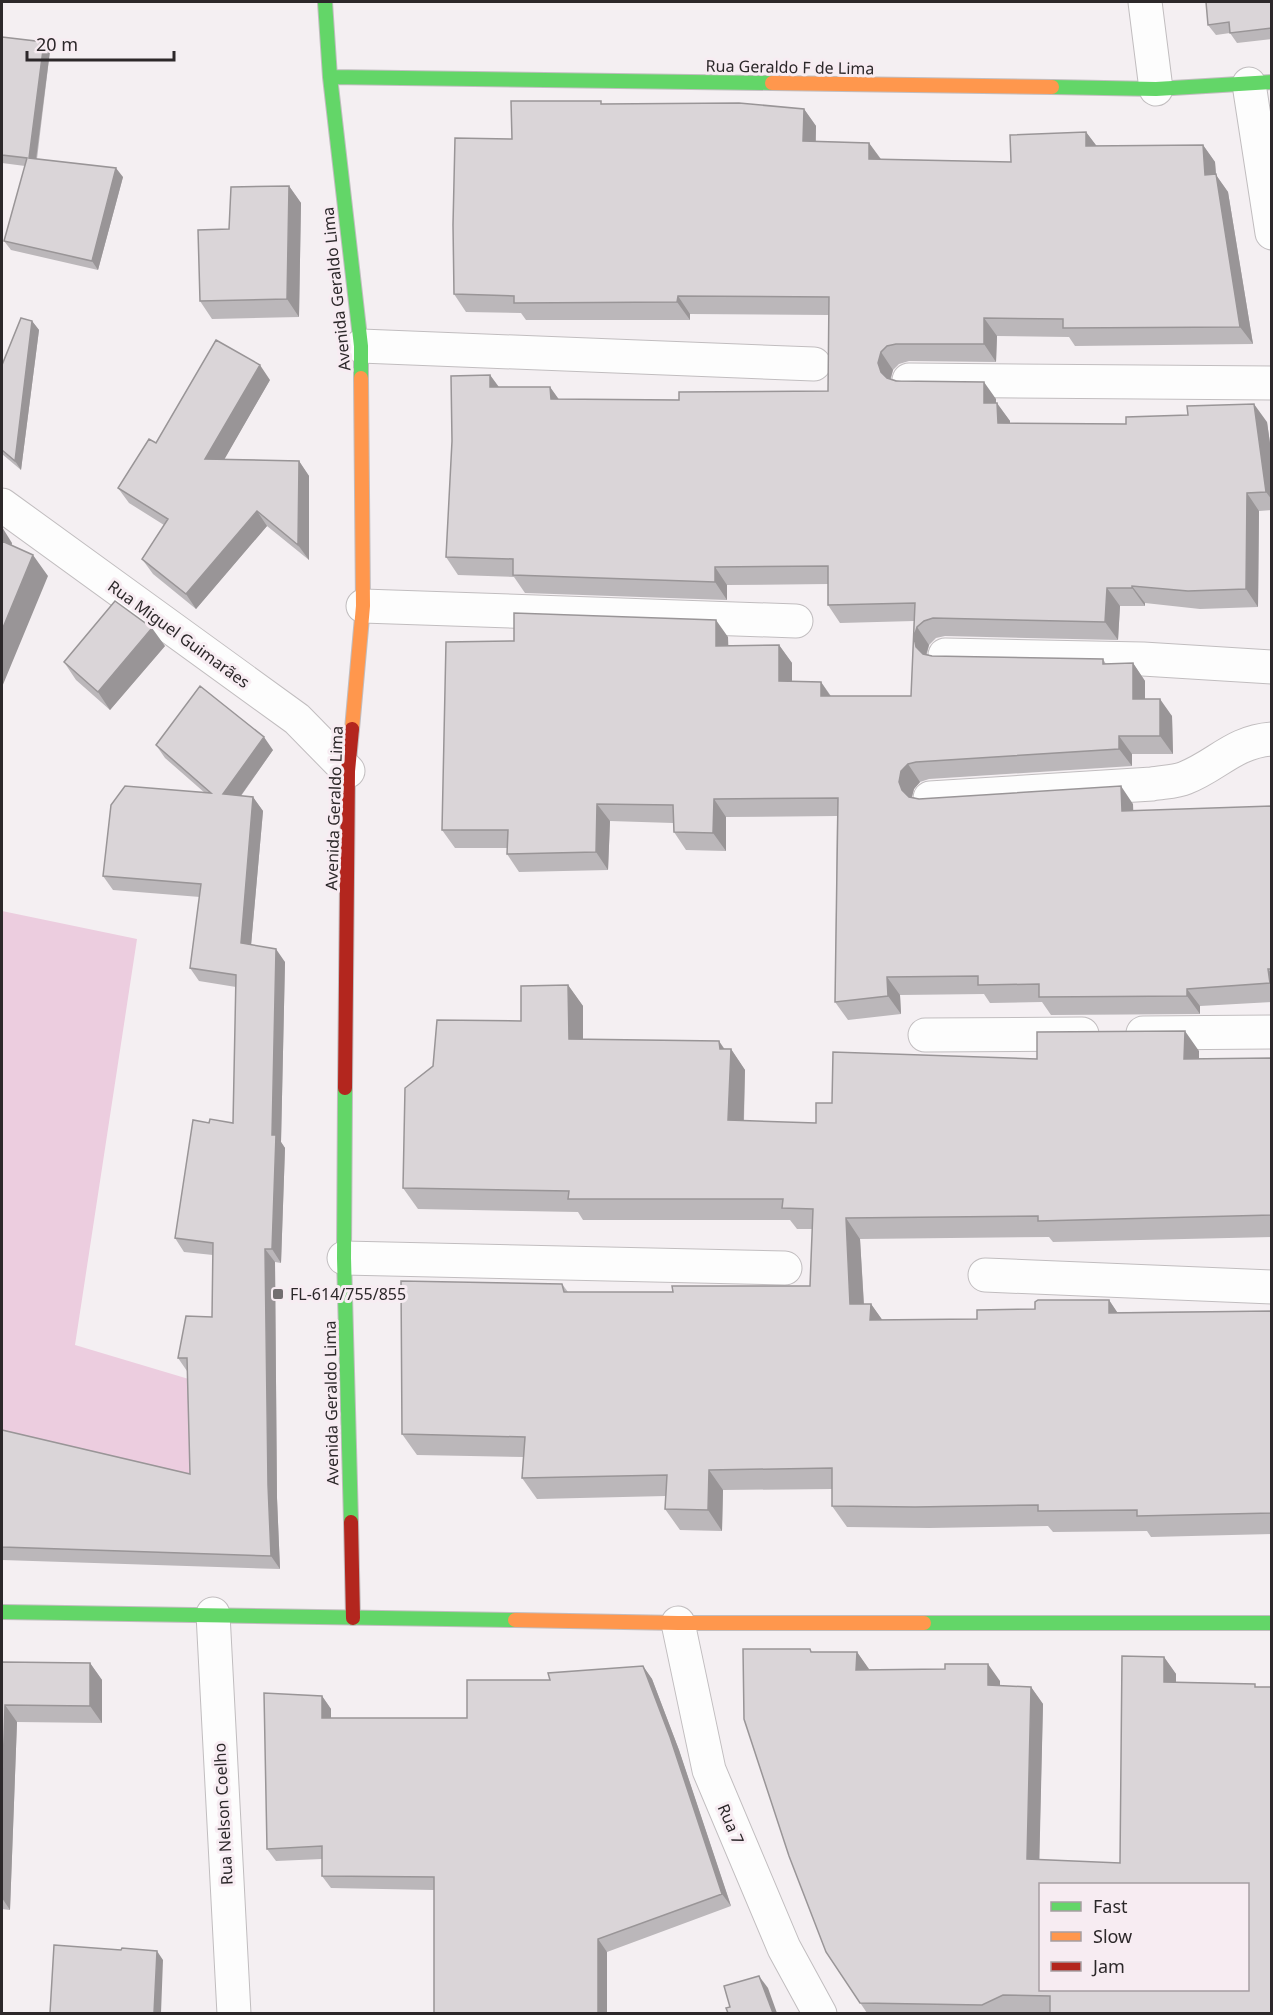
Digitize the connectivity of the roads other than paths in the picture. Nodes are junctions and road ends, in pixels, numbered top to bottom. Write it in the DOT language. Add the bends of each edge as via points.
graph roads {
  1 [pos="325,2"];
  2 [pos="1144,2"];
  3 [pos="330,77"];
  4 [pos="1260,82"];
  5 [pos="1156,89"];
  6 [pos="1272,233"];
  7 [pos="361,346"];
  8 [pos="814,364"];
  9 [pos="909,380"];
  10 [pos="1272,383"];
  11 [pos="2,505"];
  12 [pos="363,606"];
  13 [pos="796,621"];
  14 [pos="945,655"];
  15 [pos="1272,667"];
  16 [pos="1272,739"];
  17 [pos="348,771"];
  18 [pos="930,798"];
  19 [pos="1272,1032"];
  20 [pos="925,1035"];
  21 [pos="344,1258"];
  22 [pos="785,1268"];
  23 [pos="985,1275"];
  24 [pos="1272,1287"];
  25 [pos="2,1612"];
  26 [pos="213,1614"];
  27 [pos="353,1618"];
  28 [pos="678,1623"];
  29 [pos="1272,1623"];
  30 [pos="234,2013"];
  31 [pos="820,2013"];
  1 -- 3 [label="street, Avenida Geraldo Lima"];
  2 -- 5 [label="street"];
  3 -- 5 [label="street, Rua Geraldo F de Lima"];
  3 -- 7 [label="street, Avenida Geraldo Lima"];
  4 -- 5 [label="street, Rua Geraldo F de Lima"];
  4 -- 6 [label="street"];
  7 -- 8 [label="street"];
  7 -- 12 [label="street, Avenida Geraldo Lima"];
  9 -- 10 [label="street"];
  11 -- 17 [label="street, Rua Miguel Guimarães" via="297,719"];
  12 -- 13 [label="street"];
  12 -- 17 [label="street, Avenida Geraldo Lima"];
  14 -- 15 [label="street" via="1143,659"];
  16 -- 18 [label="street" via="1236,747 1184,779"];
  17 -- 21 [label="street, Avenida Geraldo Lima"];
  19 -- 20 [label="street"];
  21 -- 22 [label="street"];
  21 -- 27 [label="street, Avenida Geraldo Lima"];
  23 -- 24 [label="street"];
  25 -- 26 [label="street"];
  26 -- 27 [label="street"];
  26 -- 30 [label="street, Rua Nelson Coelho"];
  27 -- 28 [label="street"];
  28 -- 29 [label="street"];
  28 -- 31 [label="street, Rua 7" via="709,1770 784,1948"];
}
